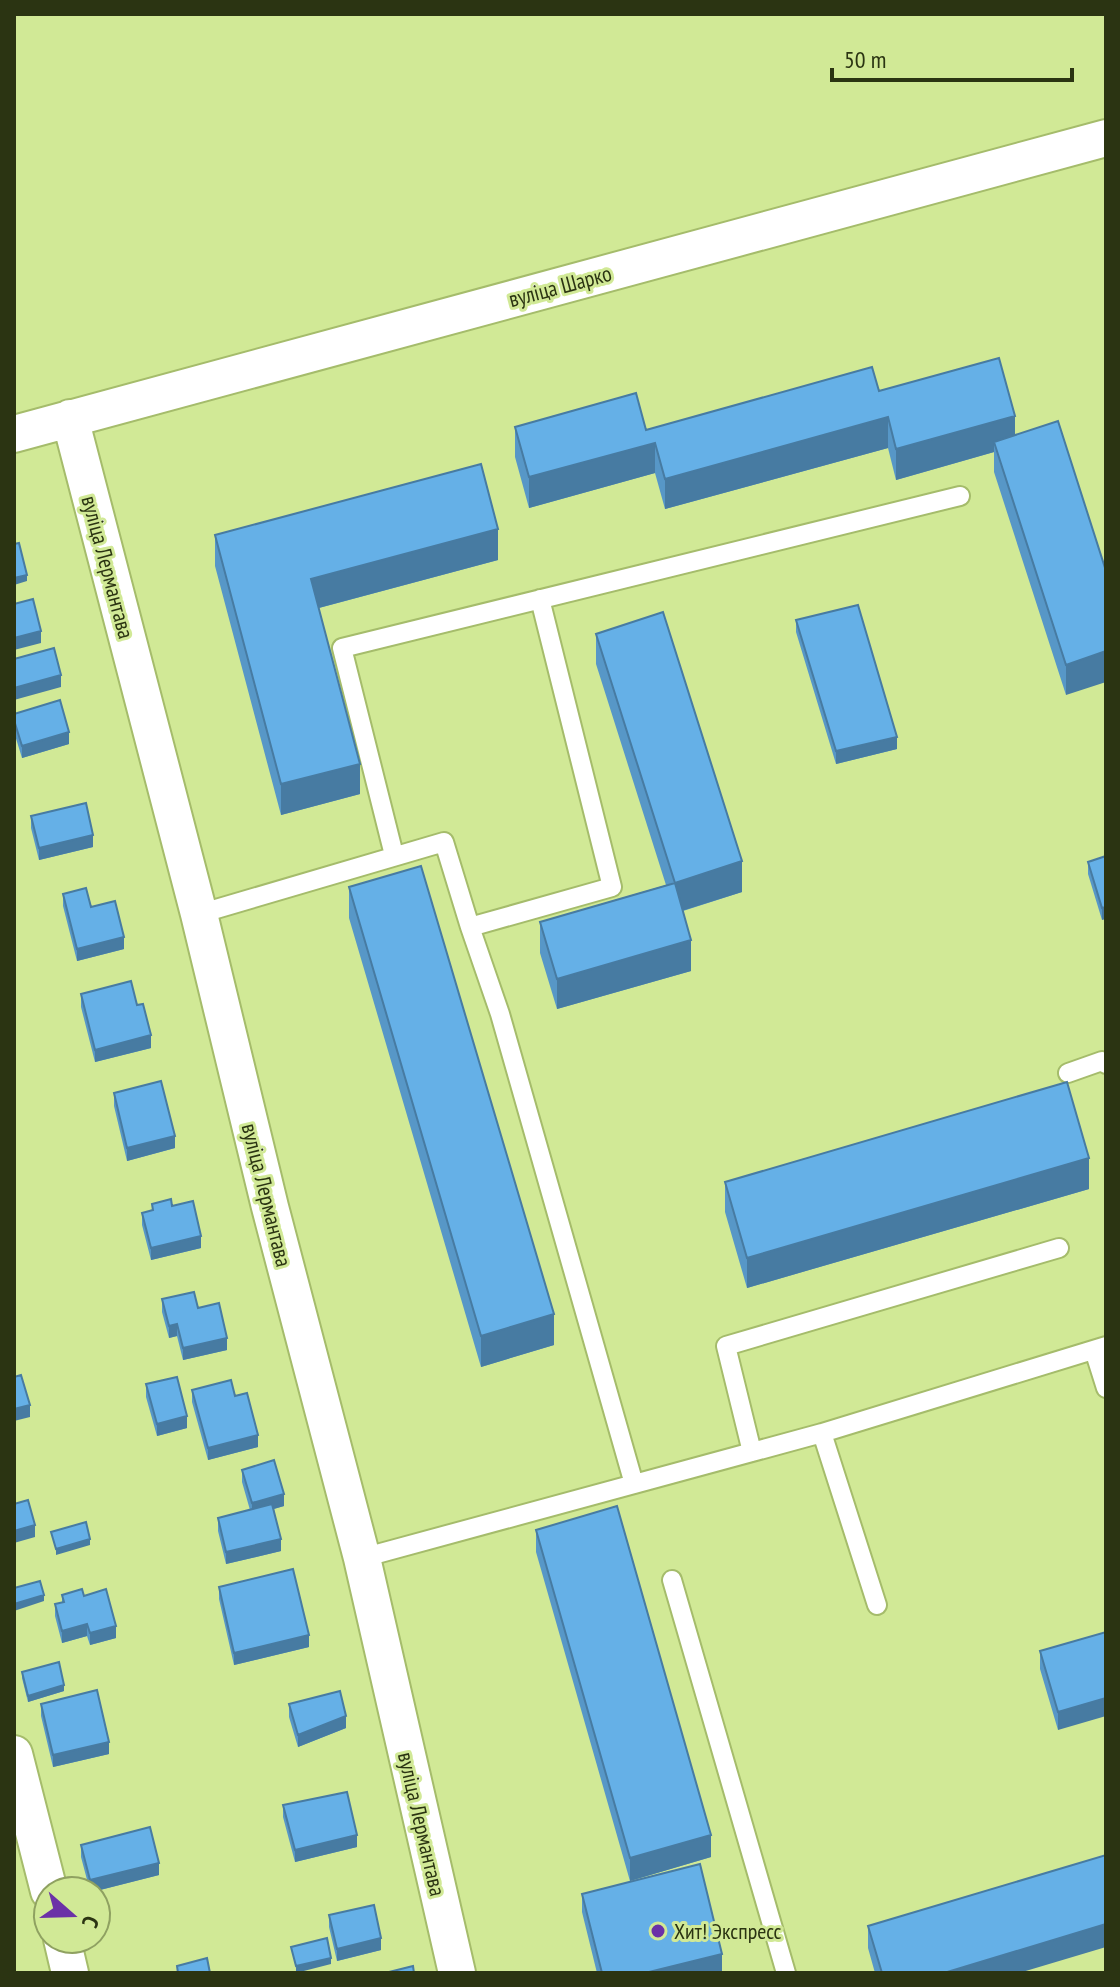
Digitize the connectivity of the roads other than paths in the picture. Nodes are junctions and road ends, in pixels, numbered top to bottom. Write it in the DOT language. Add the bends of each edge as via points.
graph roads {
  1 [pos="1106,138"];
  2 [pos="70,418"];
  3 [pos="14,434"];
  4 [pos="960,496"];
  5 [pos="540,599"];
  6 [pos="394,855"];
  7 [pos="199,914"];
  8 [pos="470,927"];
  9 [pos="1106,1064"];
  10 [pos="1068,1073"];
  11 [pos="1059,1248"];
  12 [pos="1100,1348"];
  13 [pos="1106,1388"];
  14 [pos="822,1433"];
  15 [pos="752,1452"];
  16 [pos="634,1484"];
  17 [pos="362,1558"];
  18 [pos="672,1580"];
  19 [pos="877,1605"];
  20 [pos="14,1754"];
  21 [pos="45,1875"];
  22 [pos="457,1973"];
  23 [pos="786,1973"];
  1 -- 2 [label="street, вуліца Шарко"];
  2 -- 3 [label="street, вуліца Шарко"];
  2 -- 7 [label="street, вуліца Лермантава"];
  4 -- 5 [label="lane"];
  5 -- 6 [label="lane" via="342,648"];
  5 -- 8 [label="lane" via="612,887"];
  6 -- 7 [label="lane"];
  6 -- 8 [label="lane" via="444,842"];
  7 -- 17 [label="street, вуліца Лермантава"];
  8 -- 16 [label="lane" via="500,1014"];
  9 -- 10 [label="lane"];
  11 -- 15 [label="lane" via="726,1346"];
  12 -- 13 [label="lane"];
  12 -- 14 [label="lane"];
  14 -- 15 [label="lane"];
  14 -- 19 [label="lane"];
  15 -- 16 [label="lane"];
  16 -- 17 [label="lane"];
  17 -- 22 [label="street, вуліца Лермантава"];
  18 -- 23 [label="lane"];
  20 -- 21 [label="street"];
}
